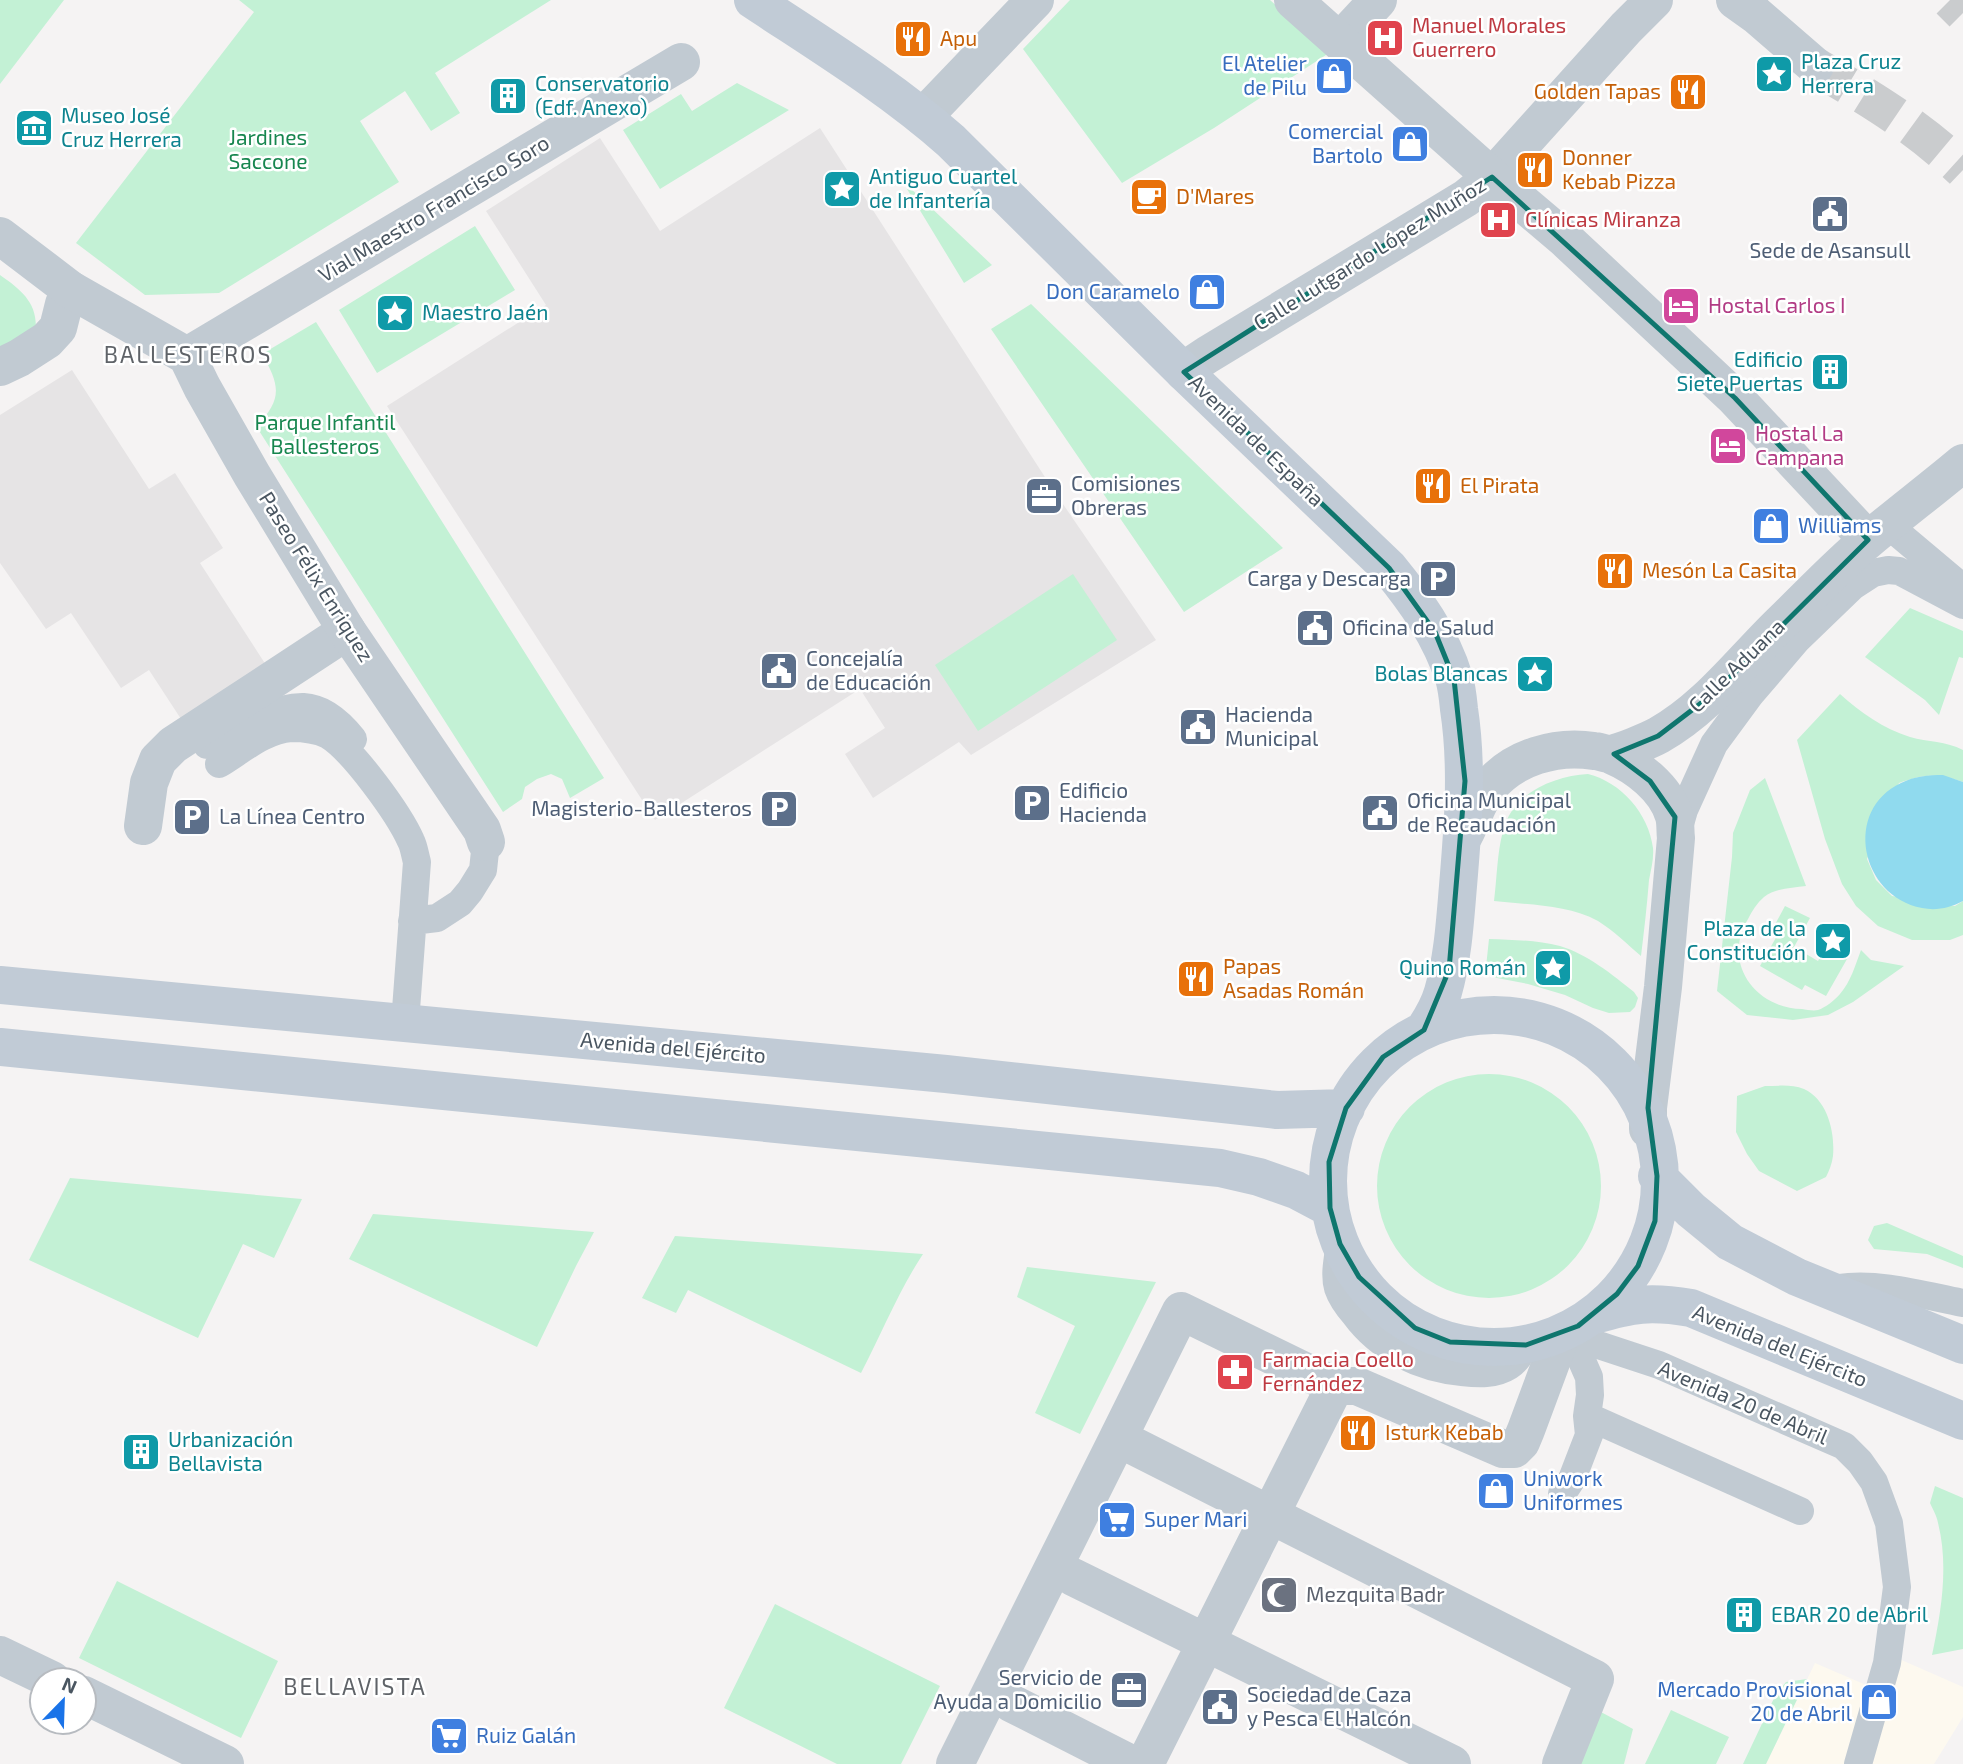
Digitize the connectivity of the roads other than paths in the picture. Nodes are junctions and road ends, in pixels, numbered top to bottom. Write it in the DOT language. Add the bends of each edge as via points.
graph roads {
  1 [pos="753,0"];
  2 [pos="1035,0"];
  3 [pos="1293,0"];
  4 [pos="1378,0"];
  5 [pos="1654,0"];
  6 [pos="1754,5"];
  7 [pos="1340,41"];
  8 [pos="681,62"];
  9 [pos="1815,66"];
  10 [pos="923,117"];
  11 [pos="1492,177"];
  12 [pos="0,236"];
  13 [pos="71,290"];
  14 [pos="187,356"];
  15 [pos="0,367"];
  16 [pos="1184,372"];
  17 [pos="1963,463"];
  18 [pos="1878,532"];
  19 [pos="1899,571"];
  20 [pos="1963,588"];
  21 [pos="1963,605"];
  22 [pos="347,631"];
  23 [pos="213,755"];
  24 [pos="1611,755"];
  25 [pos="143,826"];
  26 [pos="1676,838"];
  27 [pos="1462,839"];
  28 [pos="486,842"];
  29 [pos="412,921"];
  30 [pos="0,985"];
  31 [pos="405,1023"];
  32 [pos="1424,1030"];
  33 [pos="0,1047"];
  34 [pos="1346,1108"];
  35 [pos="1648,1129"];
  36 [pos="1657,1175"];
  37 [pos="1330,1208"];
  38 [pos="1826,1290"];
  39 [pos="1963,1303"];
  40 [pos="1577,1325"];
  41 [pos="1963,1346"];
  42 [pos="1335,1386"];
  43 [pos="1963,1421"];
  44 [pos="1118,1438"];
  45 [pos="1800,1511"];
  46 [pos="1269,1515"];
  47 [pos="1073,1577"];
  48 [pos="1206,1643"];
  49 [pos="0,1654"];
  50 [pos="28,1668"];
  51 [pos="98,1702"];
  52 [pos="1011,1703"];
  53 [pos="225,1764"];
  54 [pos="955,1764"];
  55 [pos="1131,1764"];
  56 [pos="1145,1764"];
  57 [pos="1452,1764"];
  58 [pos="1561,1764"];
  59 [pos="1858,1764"];
  1 -- 10 [label="main road, Avenida de España"];
  2 -- 10 [label="street"];
  3 -- 7 [label="street"];
  4 -- 7 [label="street"];
  5 -- 11 [label="street, Calle Lutgardo López Muñoz"];
  6 -- 9 [label="street"];
  7 -- 11 [label="street"];
  8 -- 14 [label="street, Vial Maestro Francisco Soro"];
  10 -- 16 [label="main road, Avenida de España"];
  11 -- 16 [label="street, Calle Lutgardo López Muñoz"];
  11 -- 18 [label="street" via="1564,238"];
  12 -- 13 [label="street"];
  13 -- 14 [label="street"];
  13 -- 15 [label="street" via="58,328 47,340"];
  14 -- 22 [label="street, Paseo Félix Enriquez"];
  16 -- 27 [label="main road, Avenida de España" via="1389,568 1435,632 1454,679 1462,727"];
  17 -- 18 [label="street"];
  18 -- 19 [label="lane"];
  18 -- 20 [label="lane"];
  18 -- 24 [label="street, Calle Aduana" via="1776,627 1713,694 1658,736"];
  19 -- 21 [label="lane"];
  19 -- 26 [label="lane, Calle Aduana" via="1873,573 1853,586 1797,640 1750,695 1714,744"];
  22 -- 25 [label="street" via="173,745 158,760 149,783"];
  22 -- 28 [label="street, Paseo Félix Enriquez"];
  23 -- 29 [label="lane" via="232,730 264,715 304,707 335,719 366,758 371,779 412,842 417,862"];
  24 -- 26 [label="street" via="1637,769 1665,797 1675,817"];
  24 -- 27 [label="street" via="1559,749 1531,756 1490,785"];
  26 -- 35 [label="street"];
  27 -- 32 [label="main road, Avenida de España" via="1449,970 1443,995"];
  28 -- 29 [label="lane, Paseo Félix Enriquez" via="483,870 460,903 437,918"];
  29 -- 31 [label="lane"];
  30 -- 31 [label="main road, Avenida del Ejército"];
  31 -- 34 [label="main road, Avenida del Ejército" via="1278,1110"];
  32 -- 34 [label="main road, Avenida del Ejército" via="1383,1057"];
  32 -- 35 [label="main road" via="1466,1017 1502,1014 1562,1028 1594,1049 1620,1075 1639,1103"];
  33 -- 37 [label="main road" via="1220,1168 1296,1190"];
  34 -- 37 [label="main road, Avenida del Ejército" via="1329,1162"];
  35 -- 36 [label="main road"];
  36 -- 38 [label="main road" via="1730,1241"];
  36 -- 40 [label="main road" via="1655,1221 1638,1266 1617,1294"];
  37 -- 40 [label="main road, Avenida del Ejército" via="1340,1244 1359,1277 1384,1306 1415,1328 1450,1342 1488,1348 1526,1345"];
  38 -- 39 [label="lane" via="1855,1285"];
  38 -- 41 [label="main road"];
  40 -- 42 [label="street" via="1514,1449 1503,1449 1357,1386"];
  40 -- 43 [label="main road, Avenida del Ejército" via="1636,1304 1690,1308"];
  40 -- 45 [label="lane" via="1578,1352 1589,1377 1587,1416"];
  40 -- 59 [label="lane, Avenida 20 de Abril" via="1844,1446 1874,1482 1889,1523 1897,1587 1887,1663"];
  42 -- 44 [label="street" via="1181,1311"];
  42 -- 46 [label="street"];
  44 -- 46 [label="street"];
  44 -- 54 [label="street"];
  46 -- 48 [label="street"];
  46 -- 58 [label="street" via="1595,1679"];
  47 -- 48 [label="street"];
  48 -- 56 [label="street"];
  48 -- 57 [label="street"];
  49 -- 50 [label="street"];
  51 -- 53 [label="street"];
  52 -- 55 [label="street"];
}
